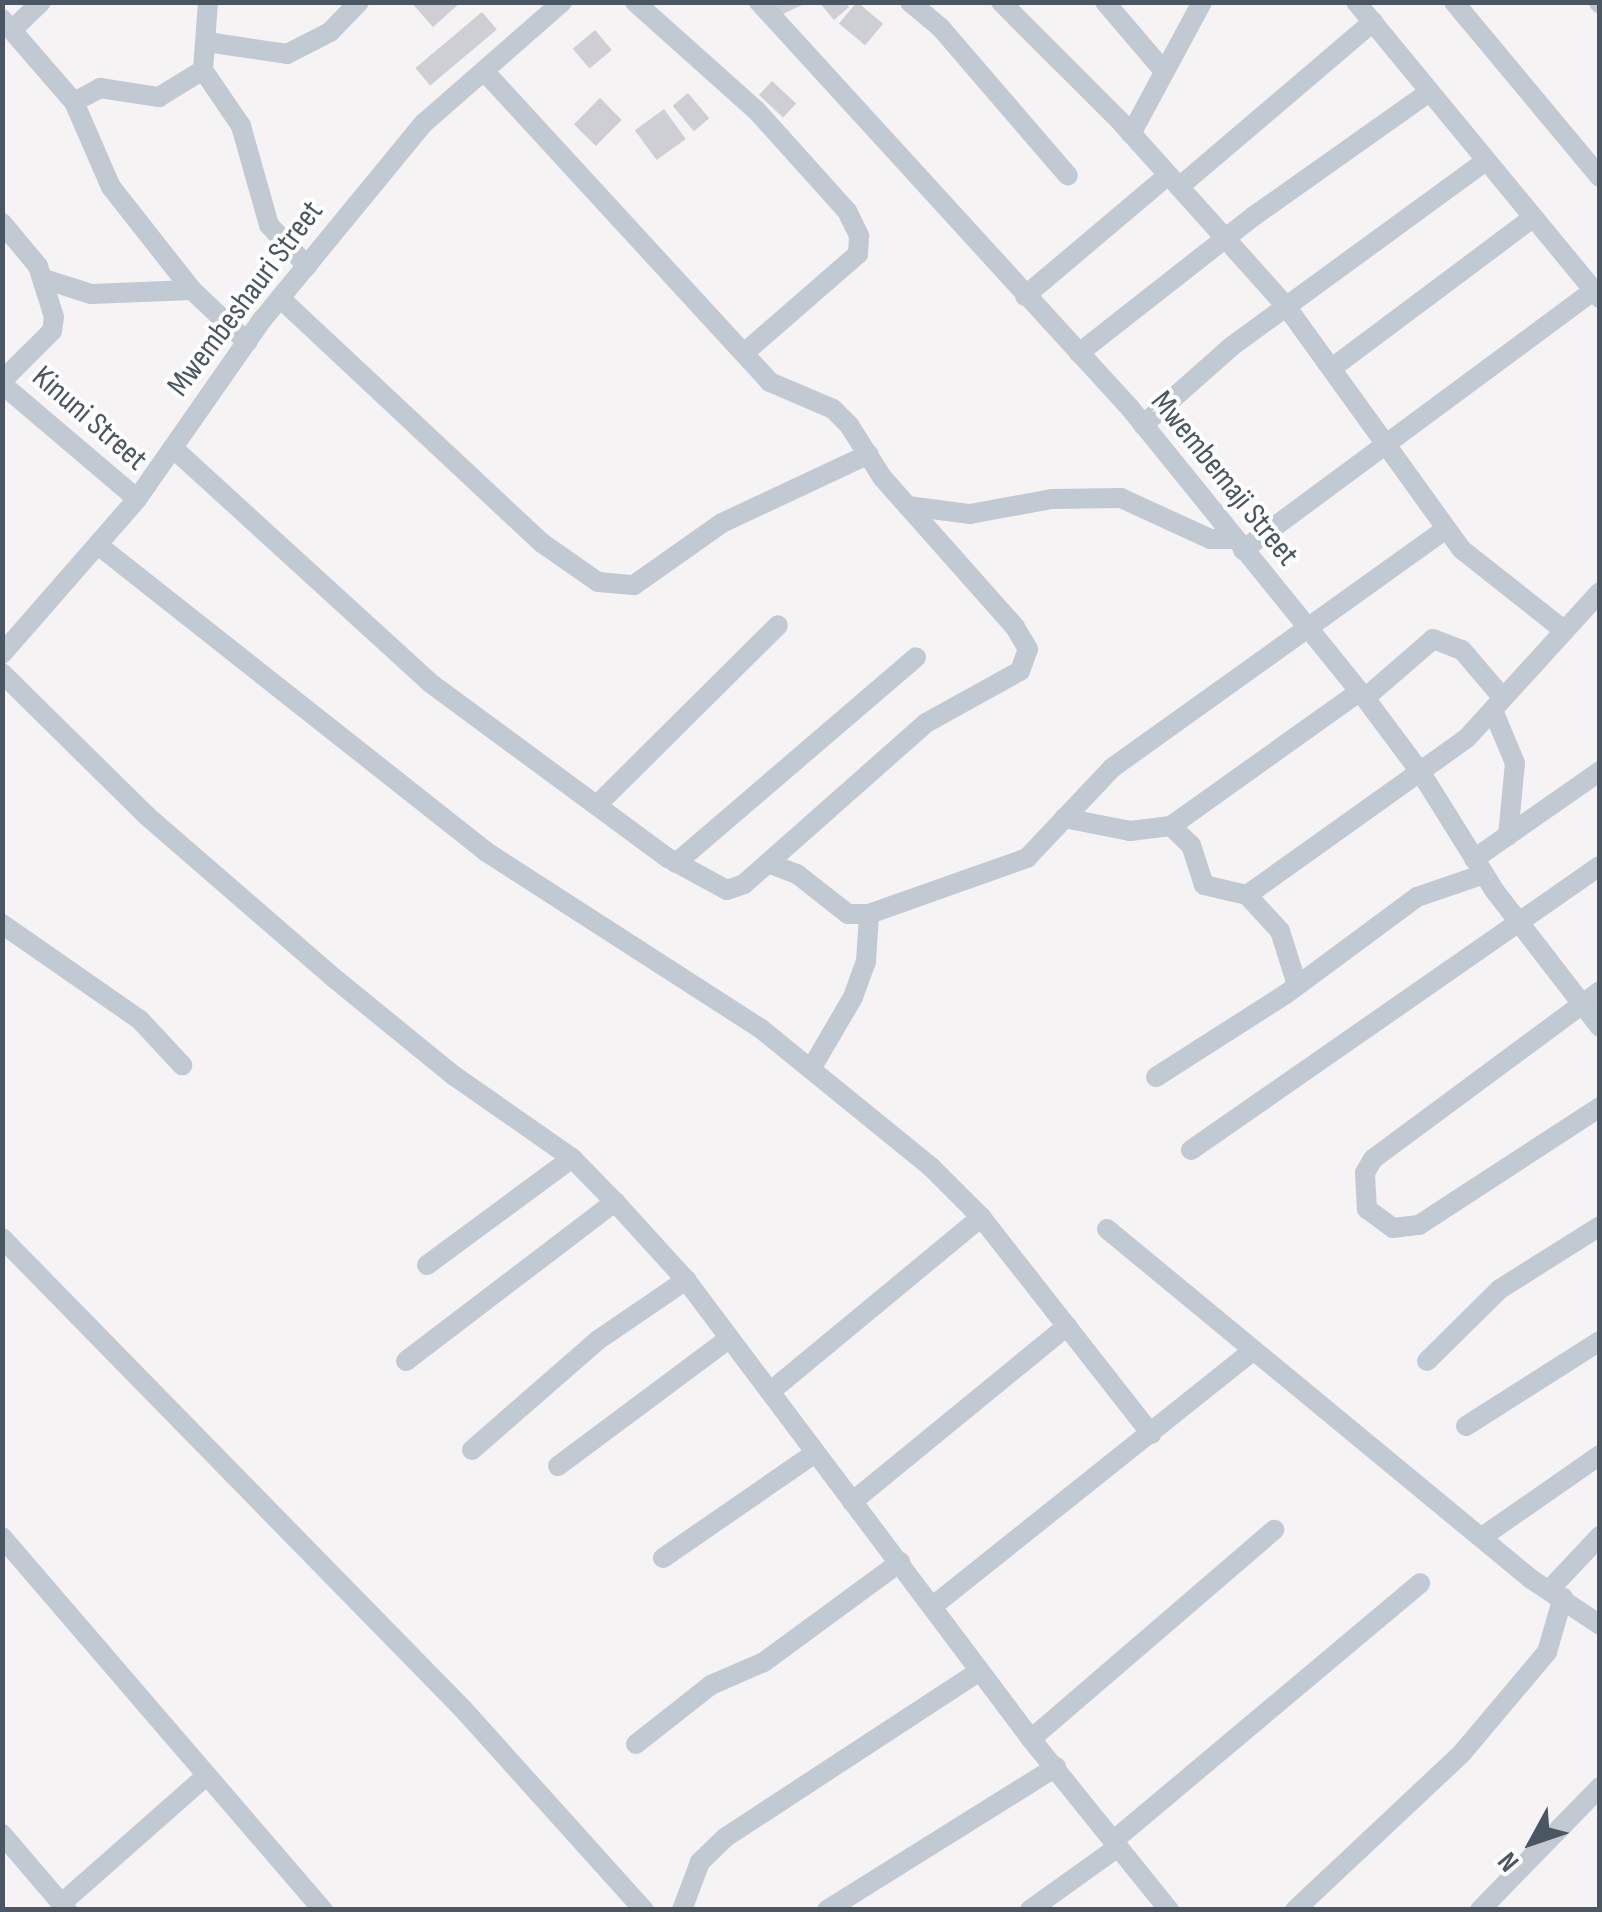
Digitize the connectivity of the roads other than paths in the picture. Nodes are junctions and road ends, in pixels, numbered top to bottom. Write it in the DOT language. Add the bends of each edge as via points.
graph roads {
  1 [pos="41,2"];
  2 [pos="208,2"];
  3 [pos="359,2"];
  4 [pos="562,2"];
  5 [pos="634,2"];
  6 [pos="759,2"];
  7 [pos="910,2"];
  8 [pos="1002,2"];
  9 [pos="1105,2"];
  10 [pos="1202,2"];
  11 [pos="1356,2"];
  12 [pos="1454,2"];
  13 [pos="1374,22"];
  14 [pos="7,25"];
  15 [pos="207,42"];
  16 [pos="203,70"];
  17 [pos="1163,70"];
  18 [pos="485,72"];
  19 [pos="1426,94"];
  20 [pos="74,102"];
  21 [pos="1132,134"];
  22 [pos="1483,163"];
  23 [pos="1068,176"];
  24 [pos="1600,176"];
  25 [pos="1174,181"];
  26 [pos="1531,218"];
  27 [pos="2,223"];
  28 [pos="1226,239"];
  29 [pos="307,266"];
  30 [pos="44,279"];
  31 [pos="192,290"];
  32 [pos="1596,294"];
  33 [pos="1025,296"];
  34 [pos="280,298"];
  35 [pos="1286,306"];
  36 [pos="247,342"];
  37 [pos="744,353"];
  38 [pos="1079,354"];
  39 [pos="1332,368"];
  40 [pos="2,382"];
  41 [pos="1143,425"];
  42 [pos="1388,446"];
  43 [pos="172,448"];
  44 [pos="868,454"];
  45 [pos="137,499"];
  46 [pos="908,506"];
  47 [pos="1445,530"];
  48 [pos="1238,544"];
  49 [pos="98,545"];
  50 [pos="1600,592"];
  51 [pos="778,624"];
  52 [pos="1306,628"];
  53 [pos="1561,628"];
  54 [pos="2,654"];
  55 [pos="916,657"];
  56 [pos="2,673"];
  57 [pos="1362,695"];
  58 [pos="1499,706"];
  59 [pos="1600,771"];
  60 [pos="1422,773"];
  61 [pos="597,805"];
  62 [pos="1064,818"];
  63 [pos="1172,826"];
  64 [pos="1508,836"];
  65 [pos="676,863"];
  66 [pos="768,863"];
  67 [pos="1600,866"];
  68 [pos="1479,867"];
  69 [pos="1246,895"];
  70 [pos="870,914"];
  71 [pos="1518,920"];
  72 [pos="2,924"];
  73 [pos="1297,986"];
  74 [pos="1591,997"];
  75 [pos="1600,1027"];
  76 [pos="182,1065"];
  77 [pos="812,1069"];
  78 [pos="1156,1077"];
  79 [pos="1600,1107"];
  80 [pos="1191,1150"];
  81 [pos="572,1158"];
  82 [pos="615,1202"];
  83 [pos="980,1217"];
  84 [pos="1600,1226"];
  85 [pos="1107,1229"];
  86 [pos="2,1238"];
  87 [pos="427,1265"];
  88 [pos="686,1280"];
  89 [pos="1067,1326"];
  90 [pos="730,1338"];
  91 [pos="1600,1340"];
  92 [pos="1253,1351"];
  93 [pos="406,1361"];
  94 [pos="1426,1361"];
  95 [pos="771,1391"];
  96 [pos="1466,1426"];
  97 [pos="1151,1434"];
  98 [pos="472,1450"];
  99 [pos="814,1454"];
  100 [pos="1600,1455"];
  101 [pos="558,1466"];
  102 [pos="852,1502"];
  103 [pos="1274,1530"];
  104 [pos="1600,1536"];
  105 [pos="2,1537"];
  106 [pos="1482,1537"];
  107 [pos="663,1558"];
  108 [pos="900,1562"];
  109 [pos="1420,1584"];
  110 [pos="1556,1593"];
  111 [pos="933,1606"];
  112 [pos="1600,1625"];
  113 [pos="980,1672"];
  114 [pos="1031,1739"];
  115 [pos="636,1744"];
  116 [pos="1056,1767"];
  117 [pos="206,1774"];
  118 [pos="1600,1787"];
  119 [pos="2,1834"];
  120 [pos="1115,1844"];
  121 [pos="65,1906"];
  122 [pos="323,1910"];
  123 [pos="644,1910"];
  124 [pos="682,1910"];
  125 [pos="827,1910"];
  126 [pos="1030,1910"];
  127 [pos="1169,1910"];
  128 [pos="1295,1910"];
  129 [pos="1480,1910"];
  1 -- 14 [label="street"];
  2 -- 15 [label="street"];
  3 -- 15 [label="street" via="330,32 287,54"];
  4 -- 18 [label="street, Mwembeshauri Street"];
  5 -- 37 [label="street" via="756,110 847,212 858,236 858,254"];
  6 -- 33 [label="street, Mwembemaji Street"];
  7 -- 23 [label="street" via="940,27"];
  8 -- 21 [label="street"];
  9 -- 17 [label="street"];
  10 -- 17 [label="street"];
  11 -- 13 [label="street"];
  12 -- 24 [label="street"];
  13 -- 19 [label="street"];
  13 -- 25 [label="street"];
  14 -- 20 [label="street"];
  15 -- 16 [label="street"];
  16 -- 20 [label="street" via="159,97 100,88"];
  16 -- 29 [label="street" via="241,126 268,225"];
  17 -- 21 [label="street"];
  18 -- 29 [label="street, Mwembeshauri Street" via="424,122"];
  18 -- 37 [label="street"];
  19 -- 22 [label="street"];
  19 -- 28 [label="street"];
  20 -- 31 [label="street" via="98,166"];
  21 -- 25 [label="street"];
  22 -- 26 [label="street"];
  22 -- 35 [label="street"];
  25 -- 28 [label="street"];
  25 -- 33 [label="street"];
  26 -- 32 [label="street"];
  26 -- 39 [label="street"];
  27 -- 30 [label="street"];
  28 -- 35 [label="street"];
  28 -- 38 [label="street"];
  29 -- 34 [label="street, Mwembeshauri Street"];
  30 -- 31 [label="street" via="91,294"];
  30 -- 40 [label="street" via="52,331"];
  31 -- 36 [label="street"];
  32 -- 42 [label="street"];
  33 -- 38 [label="street, Mwembemaji Street"];
  34 -- 36 [label="street, Mwembeshauri Street"];
  34 -- 44 [label="street" via="542,543 598,582 634,585 722,523"];
  35 -- 39 [label="street"];
  35 -- 41 [label="street"];
  36 -- 43 [label="street, Mwembeshauri Street"];
  37 -- 44 [label="street" via="790,395 833,409"];
  38 -- 41 [label="street, Mwembemaji Street"];
  39 -- 42 [label="street"];
  40 -- 45 [label="street, Kinuni Street"];
  41 -- 48 [label="street, Mwembemaji Street"];
  42 -- 47 [label="street"];
  42 -- 48 [label="street"];
  43 -- 45 [label="street, Mwembeshauri Street"];
  43 -- 61 [label="street" via="429,682"];
  44 -- 46 [label="street"];
  45 -- 49 [label="street, Mwembeshauri Street"];
  46 -- 48 [label="street" via="970,514 1052,499 1121,498 1210,539"];
  46 -- 66 [label="street" via="1015,627 1028,661 926,723"];
  47 -- 52 [label="street"];
  47 -- 53 [label="street" via="1480,567 1515,586"];
  48 -- 52 [label="street, Mwembemaji Street"];
  49 -- 54 [label="street, Mwembeshauri Street"];
  49 -- 77 [label="street" via="484,851 561,894"];
  50 -- 53 [label="street"];
  51 -- 61 [label="street"];
  52 -- 57 [label="street, Mwembemaji Street"];
  52 -- 62 [label="street" via="1112,768"];
  53 -- 58 [label="street"];
  55 -- 65 [label="street"];
  56 -- 81 [label="street" via="122,793 334,978 453,1075"];
  57 -- 58 [label="street" via="1433,639 1462,650"];
  57 -- 60 [label="street, Mwembemaji Street"];
  57 -- 63 [label="street"];
  58 -- 60 [label="street"];
  58 -- 64 [label="street" via="1515,764"];
  59 -- 64 [label="street"];
  60 -- 68 [label="street, Mwembemaji Street"];
  60 -- 69 [label="street"];
  61 -- 65 [label="street"];
  62 -- 63 [label="street" via="1130,831"];
  62 -- 70 [label="street" via="1027,858"];
  63 -- 69 [label="street" via="1191,846 1204,885"];
  64 -- 68 [label="street"];
  65 -- 66 [label="street" via="732,890"];
  66 -- 70 [label="street" via="797,874 848,914"];
  67 -- 71 [label="street"];
  68 -- 71 [label="street, Mwembemaji Street"];
  68 -- 73 [label="street" via="1417,897"];
  69 -- 73 [label="street" via="1280,931"];
  70 -- 77 [label="street" via="866,962"];
  71 -- 74 [label="street, Mwembemaji Street"];
  71 -- 80 [label="street"];
  72 -- 76 [label="street" via="140,1020"];
  73 -- 78 [label="street"];
  74 -- 75 [label="street, Mwembemaji Street"];
  74 -- 79 [label="street" via="1372,1159 1365,1173 1367,1208 1394,1228 1419,1226"];
  77 -- 83 [label="street"];
  81 -- 82 [label="street"];
  81 -- 87 [label="street"];
  82 -- 88 [label="street"];
  82 -- 93 [label="street"];
  83 -- 89 [label="street"];
  83 -- 95 [label="street"];
  84 -- 94 [label="street" via="1500,1289"];
  85 -- 92 [label="street"];
  86 -- 123 [label="street" via="462,1708"];
  88 -- 90 [label="street"];
  88 -- 98 [label="street" via="598,1340"];
  89 -- 97 [label="street"];
  89 -- 102 [label="street"];
  90 -- 95 [label="street"];
  90 -- 101 [label="street"];
  91 -- 96 [label="street"];
  92 -- 97 [label="street"];
  92 -- 106 [label="street"];
  95 -- 99 [label="street"];
  97 -- 111 [label="street"];
  99 -- 102 [label="street"];
  99 -- 107 [label="street"];
  100 -- 106 [label="street"];
  102 -- 108 [label="street"];
  103 -- 114 [label="street"];
  104 -- 110 [label="street"];
  105 -- 117 [label="street"];
  106 -- 110 [label="street"];
  108 -- 111 [label="street"];
  108 -- 115 [label="street" via="764,1662 711,1685"];
  109 -- 120 [label="street"];
  110 -- 112 [label="street"];
  110 -- 128 [label="street" via="1547,1652 1462,1753"];
  111 -- 113 [label="street"];
  113 -- 114 [label="street"];
  113 -- 124 [label="street" via="726,1837 700,1862"];
  114 -- 116 [label="street"];
  116 -- 120 [label="street"];
  116 -- 125 [label="street"];
  117 -- 121 [label="street"];
  117 -- 122 [label="street"];
  118 -- 129 [label="street"];
  119 -- 121 [label="street"];
  120 -- 126 [label="street"];
  120 -- 127 [label="street"];
}
